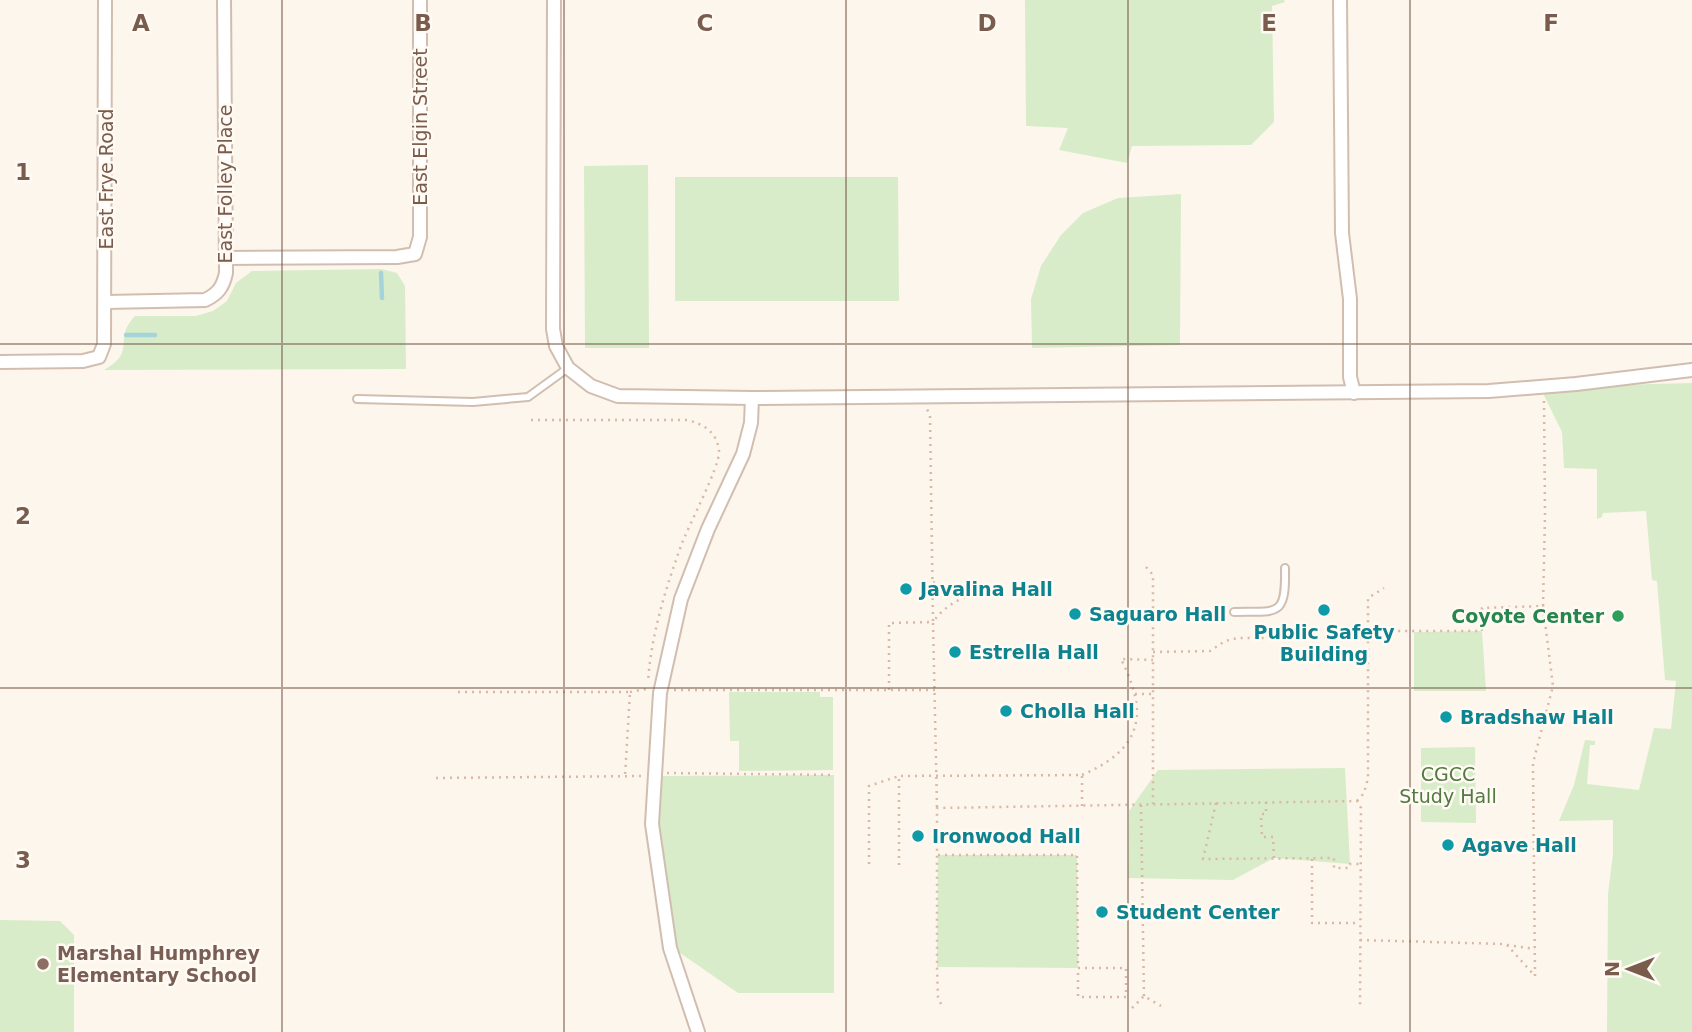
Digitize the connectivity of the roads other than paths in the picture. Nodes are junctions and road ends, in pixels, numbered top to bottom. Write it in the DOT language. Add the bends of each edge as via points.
graph roads {
  1 [pos="105,0"];
  2 [pos="224,0"];
  3 [pos="420,0"];
  4 [pos="554,0"];
  5 [pos="1340,0"];
  6 [pos="226,258"];
  7 [pos="106,302"];
  8 [pos="0,362"];
  9 [pos="568,368"];
  10 [pos="1692,370"];
  11 [pos="1354,393"];
  12 [pos="752,397"];
  13 [pos="357,399"];
  14 [pos="1285,568"];
  15 [pos="1234,612"];
  16 [pos="698,1032"];
  1 -- 7 [label="street, East Frye Road"];
  2 -- 6 [label="street, East Folley Place"];
  3 -- 6 [label="street, East Elgin Street" via="420,237 415,254"];
  4 -- 9 [label="street" via="553,329"];
  5 -- 11 [label="street" via="1342,233"];
  6 -- 7 [label="street, East Folley Place" via="223,285 205,300"];
  7 -- 8 [label="street, East Frye Road" via="99,357"];
  9 -- 12 [label="street" via="591,386 618,396"];
  9 -- 13 [label="lane" via="528,397 473,402"];
  10 -- 11 [label="street" via="1489,391"];
  11 -- 12 [label="street"];
  12 -- 16 [label="street" via="743,454 681,599 661,690 652,824 670,946"];
  14 -- 15 [label="lane" via="1281,606 1274,611"];
}
